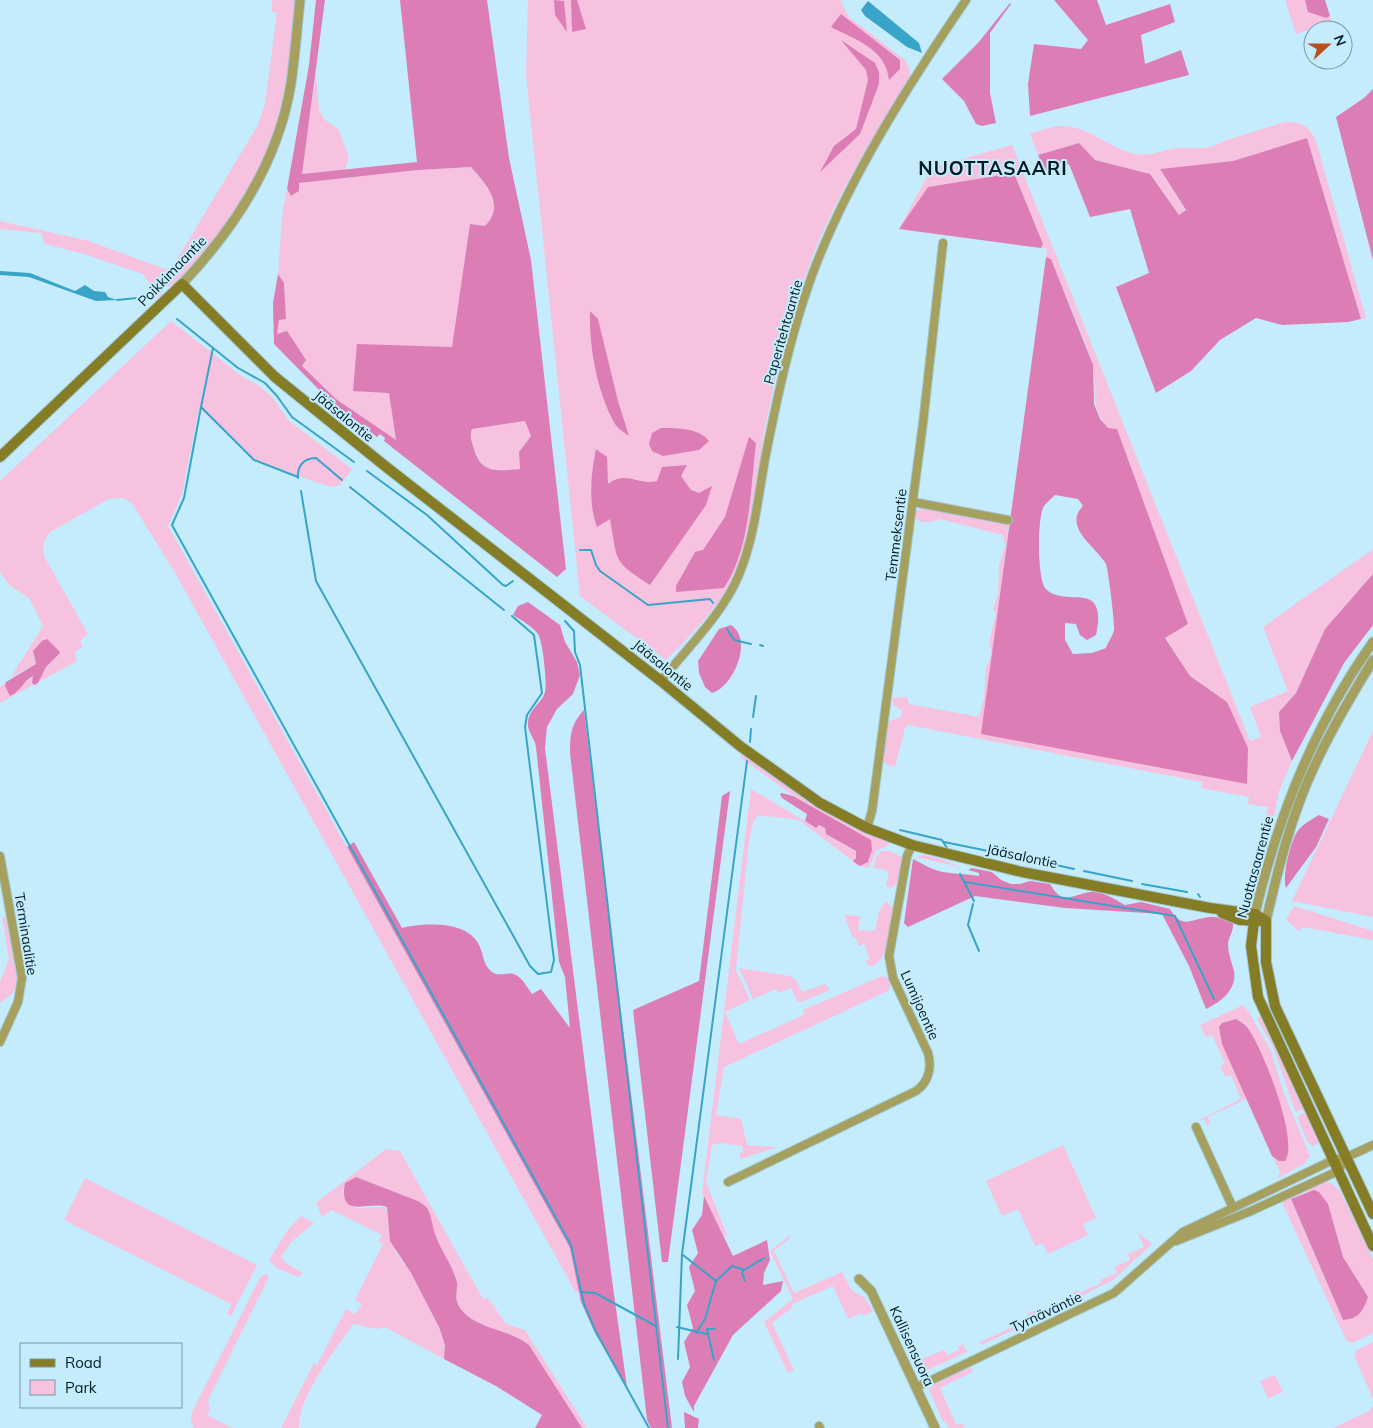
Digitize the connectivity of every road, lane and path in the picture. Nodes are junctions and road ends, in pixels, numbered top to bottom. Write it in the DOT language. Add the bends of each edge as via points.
graph roads {
  1 [pos="300,0"];
  2 [pos="966,0"];
  3 [pos="943,244"];
  4 [pos="182,284"];
  5 [pos="0,457"];
  6 [pos="912,502"];
  7 [pos="1008,520"];
  8 [pos="1373,642"];
  9 [pos="1373,660"];
  10 [pos="662,681"];
  11 [pos="867,828"];
  12 [pos="912,845"];
  13 [pos="0,856"];
  14 [pos="1254,918"];
  15 [pos="1266,921"];
  16 [pos="0,1042"];
  17 [pos="1196,1127"];
  18 [pos="1373,1145"];
  19 [pos="1346,1157"];
  20 [pos="1333,1160"];
  21 [pos="1338,1171"];
  22 [pos="728,1182"];
  23 [pos="1233,1208"];
  24 [pos="1373,1214"];
  25 [pos="1174,1241"];
  26 [pos="1373,1246"];
  27 [pos="859,1279"];
  28 [pos="917,1387"];
  29 [pos="935,1428"];
  1 -- 4 [label="street, Poikkimaantie" via="291,84 274,145 250,198 210,254"];
  2 -- 10 [label="street, Paperitehtaantie" via="880,135 829,236 811,279 789,350 745,558 732,588 715,614"];
  3 -- 6 [label="street, Temmeksentie"];
  4 -- 5 [label="main road, Poikkimaantie"];
  4 -- 10 [label="main road, Jääsalontie" via="274,377"];
  6 -- 7 [label="street"];
  6 -- 11 [label="street, Temmeksentie"];
  8 -- 14 [label="street, Nuottasaarentie" via="1324,720 1298,773 1279,825"];
  9 -- 15 [label="street, Nuottasaarentie" via="1335,724 1298,804"];
  10 -- 11 [label="main road, Jääsalontie" via="783,777"];
  11 -- 12 [label="main road, Jääsalontie"];
  12 -- 14 [label="main road, Jääsalontie" via="1022,872"];
  12 -- 22 [label="street, Lumijoentie" via="907,856 889,956 893,978 928,1053 930,1063 926,1081 916,1091"];
  13 -- 16 [label="street, Terminaalitie" via="22,978 18,1002"];
  14 -- 15 [label="main road, Jääsalontie"];
  14 -- 20 [label="main road, Nuottasaarentie" via="1251,946 1258,997"];
  15 -- 19 [label="main road, Nuottasaarentie" via="1266,962 1275,1006"];
  17 -- 23 [label="street"];
  18 -- 19 [label="street, Tyrnäväntie"];
  19 -- 20 [label="street, Tyrnäväntie"];
  19 -- 21 [label="street"];
  19 -- 24 [label="main road, Nuottasaarentie"];
  20 -- 21 [label="main road, Nuottasaarentie"];
  20 -- 23 [label="street, Tyrnäväntie"];
  21 -- 25 [label="street, Tyrnäväntie"];
  21 -- 26 [label="main road, Nuottasaarentie"];
  23 -- 25 [label="street, Tyrnäväntie" via="1182,1232"];
  25 -- 28 [label="street, Tyrnäväntie" via="1114,1293"];
  27 -- 28 [label="street, Kallisensuora" via="871,1291"];
  28 -- 29 [label="street, Kallisensuora"];
}
